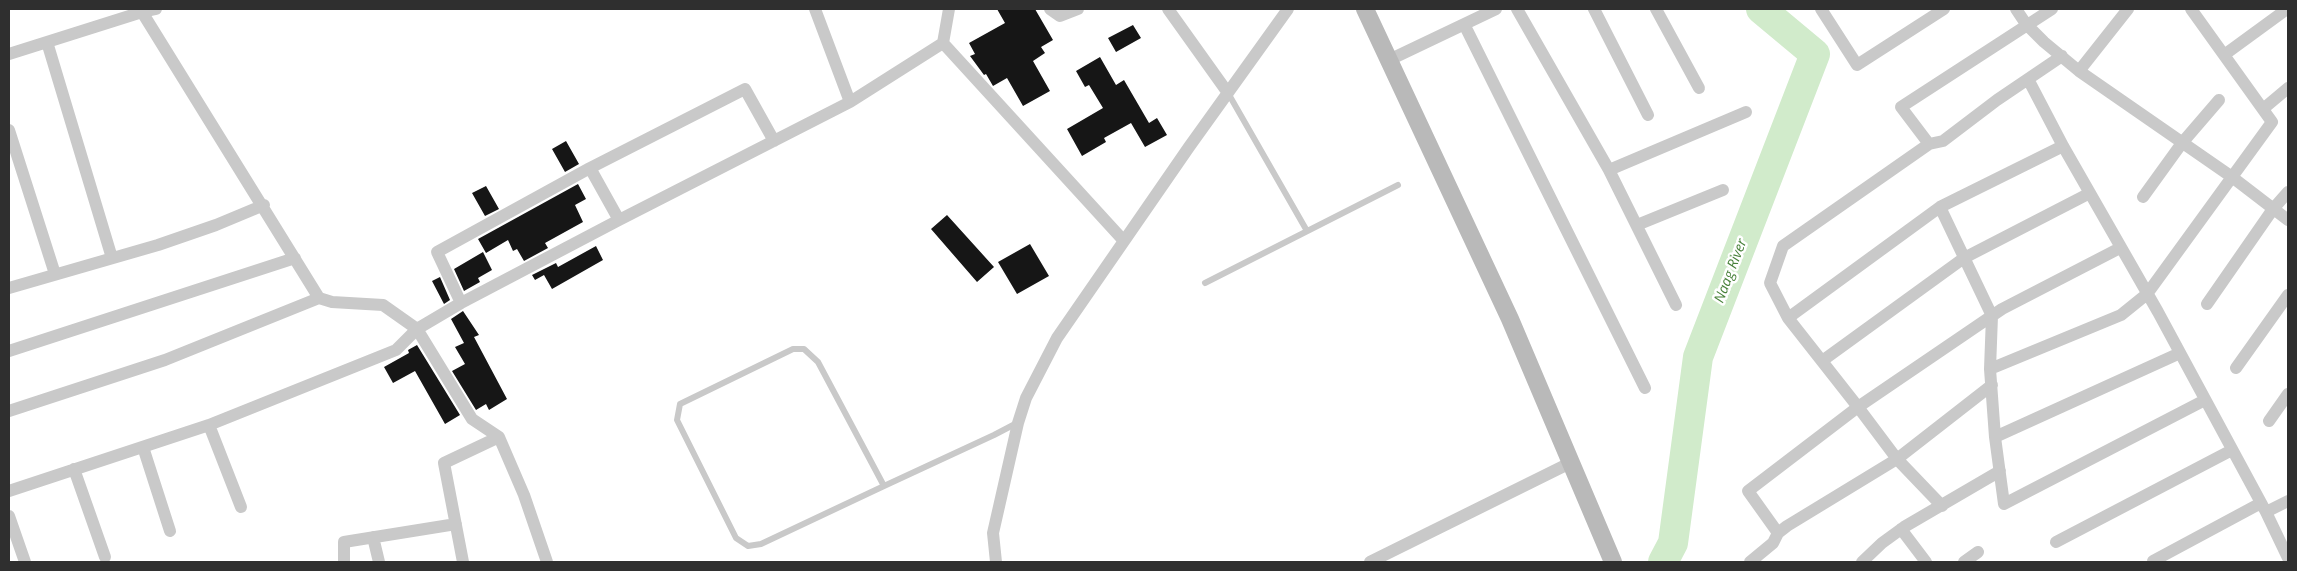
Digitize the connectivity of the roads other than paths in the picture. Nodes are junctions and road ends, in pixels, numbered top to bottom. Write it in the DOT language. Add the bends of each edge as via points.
graph roads {
  1 [pos="156,9"];
  2 [pos="815,9"];
  3 [pos="949,9"];
  4 [pos="1050,9"];
  5 [pos="1078,9"];
  6 [pos="1168,9"];
  7 [pos="1288,9"];
  8 [pos="1365,9"];
  9 [pos="1496,9"];
  10 [pos="1518,9"];
  11 [pos="1594,9"];
  12 [pos="1656,9"];
  13 [pos="1822,9"];
  14 [pos="1944,9"];
  15 [pos="2016,9"];
  16 [pos="2052,9"];
  17 [pos="2128,9"];
  18 [pos="2191,9"];
  19 [pos="2288,9"];
  20 [pos="142,12"];
  21 [pos="1464,24"];
  22 [pos="2026,24"];
  23 [pos="47,42"];
  24 [pos="943,43"];
  25 [pos="9,54"];
  26 [pos="2224,55"];
  27 [pos="2062,56"];
  28 [pos="1389,60"];
  29 [pos="2079,71"];
  30 [pos="2028,80"];
  31 [pos="1699,88"];
  32 [pos="2288,88"];
  33 [pos="1228,93"];
  34 [pos="2219,100"];
  35 [pos="850,102"];
  36 [pos="2262,109"];
  37 [pos="1746,112"];
  38 [pos="1648,115"];
  39 [pos="9,130"];
  40 [pos="774,141"];
  41 [pos="2182,142"];
  42 [pos="1929,144"];
  43 [pos="2063,146"];
  44 [pos="590,168"];
  45 [pos="1609,170"];
  46 [pos="2232,177"];
  47 [pos="1398,185"];
  48 [pos="1723,190"];
  49 [pos="2288,192"];
  50 [pos="2090,193"];
  51 [pos="2143,198"];
  52 [pos="264,205"];
  53 [pos="1940,207"];
  54 [pos="2273,209"];
  55 [pos="619,220"];
  56 [pos="2288,220"];
  57 [pos="1637,225"];
  58 [pos="1307,231"];
  59 [pos="1124,241"];
  60 [pos="2120,248"];
  61 [pos="112,258"];
  62 [pos="295,258"];
  63 [pos="1964,258"];
  64 [pos="55,274"];
  65 [pos="1206,283"];
  66 [pos="9,288"];
  67 [pos="2147,294"];
  68 [pos="2288,295"];
  69 [pos="319,298"];
  70 [pos="461,303"];
  71 [pos="2207,304"];
  72 [pos="1676,305"];
  73 [pos="1992,316"];
  74 [pos="1788,318"];
  75 [pos="417,329"];
  76 [pos="9,351"];
  77 [pos="2180,353"];
  78 [pos="1822,361"];
  79 [pos="2236,368"];
  80 [pos="1990,369"];
  81 [pos="1992,386"];
  82 [pos="1644,388"];
  83 [pos="2288,394"];
  84 [pos="2205,400"];
  85 [pos="1858,407"];
  86 [pos="9,411"];
  87 [pos="2269,421"];
  88 [pos="1018,423"];
  89 [pos="209,425"];
  90 [pos="499,437"];
  91 [pos="1995,437"];
  92 [pos="143,447"];
  93 [pos="2232,450"];
  94 [pos="1897,458"];
  95 [pos="1570,463"];
  96 [pos="74,469"];
  97 [pos="2000,471"];
  98 [pos="884,486"];
  99 [pos="9,491"];
  100 [pos="2288,501"];
  101 [pos="1942,506"];
  102 [pos="241,507"];
  103 [pos="2263,508"];
  104 [pos="9,516"];
  105 [pos="456,524"];
  106 [pos="1901,529"];
  107 [pos="170,531"];
  108 [pos="1778,533"];
  109 [pos="373,536"];
  110 [pos="2056,542"];
  111 [pos="1978,552"];
  112 [pos="105,557"];
  113 [pos="2288,558"];
  114 [pos="1379,560"];
  115 [pos="2153,561"];
  116 [pos="25,562"];
  117 [pos="344,562"];
  118 [pos="379,562"];
  119 [pos="463,562"];
  120 [pos="547,562"];
  121 [pos="996,562"];
  122 [pos="1613,562"];
  123 [pos="1750,562"];
  124 [pos="1862,562"];
  125 [pos="1926,562"];
  126 [pos="1964,562"];
  1 -- 20 [label="street"];
  2 -- 35 [label="street"];
  3 -- 24 [label="street"];
  4 -- 5 [label="street" via="1060,16"];
  6 -- 33 [label="street"];
  7 -- 33 [label="street"];
  8 -- 28 [label="street"];
  9 -- 21 [label="street"];
  10 -- 45 [label="street"];
  11 -- 38 [label="street"];
  12 -- 31 [label="street"];
  13 -- 14 [label="street" via="1857,65"];
  15 -- 22 [label="street"];
  16 -- 22 [label="street"];
  17 -- 29 [label="street"];
  18 -- 26 [label="street"];
  19 -- 26 [label="street"];
  20 -- 23 [label="street"];
  20 -- 52 [label="street"];
  21 -- 28 [label="street"];
  21 -- 82 [label="street"];
  22 -- 27 [label="street"];
  22 -- 42 [label="street" via="1901,107"];
  23 -- 25 [label="street"];
  23 -- 61 [label="street"];
  24 -- 35 [label="street"];
  24 -- 59 [label="street"];
  26 -- 36 [label="street"];
  27 -- 29 [label="street"];
  27 -- 30 [label="street"];
  28 -- 95 [label="street" via="1510,319"];
  29 -- 41 [label="street"];
  30 -- 42 [label="street" via="1943,142"];
  30 -- 43 [label="street"];
  32 -- 36 [label="street"];
  33 -- 58 [label="lane"];
  33 -- 59 [label="street"];
  34 -- 41 [label="street"];
  35 -- 40 [label="street"];
  36 -- 46 [label="street" via="2272,122"];
  37 -- 45 [label="street"];
  39 -- 64 [label="street"];
  40 -- 44 [label="street" via="745,89"];
  40 -- 55 [label="street"];
  41 -- 46 [label="street"];
  41 -- 51 [label="street"];
  42 -- 74 [label="street" via="1783,246 1770,283"];
  43 -- 50 [label="street"];
  43 -- 53 [label="street"];
  44 -- 55 [label="street"];
  44 -- 70 [label="street" via="437,252"];
  45 -- 57 [label="street"];
  46 -- 54 [label="street"];
  46 -- 67 [label="street"];
  47 -- 58 [label="lane"];
  48 -- 57 [label="street"];
  49 -- 54 [label="street"];
  50 -- 60 [label="street"];
  50 -- 63 [label="street"];
  52 -- 61 [label="street" via="207,228"];
  52 -- 62 [label="street"];
  53 -- 63 [label="street"];
  53 -- 74 [label="street"];
  54 -- 56 [label="street"];
  54 -- 71 [label="street"];
  55 -- 70 [label="street"];
  57 -- 72 [label="street"];
  58 -- 65 [label="lane"];
  59 -- 88 [label="street" via="1058,338 1026,398"];
  60 -- 67 [label="street"];
  60 -- 73 [label="street"];
  61 -- 64 [label="street"];
  62 -- 69 [label="street"];
  62 -- 76 [label="street"];
  63 -- 73 [label="street"];
  63 -- 78 [label="street"];
  64 -- 66 [label="street"];
  67 -- 77 [label="street"];
  67 -- 80 [label="street" via="2121,315"];
  68 -- 79 [label="street"];
  69 -- 75 [label="street" via="332,302 383,305"];
  69 -- 86 [label="street" via="165,360"];
  70 -- 75 [label="street"];
  73 -- 80 [label="street"];
  73 -- 85 [label="street"];
  74 -- 78 [label="street"];
  75 -- 89 [label="street" via="396,350"];
  75 -- 90 [label="street" via="472,419"];
  77 -- 84 [label="street"];
  77 -- 91 [label="street"];
  78 -- 85 [label="street"];
  80 -- 81 [label="street"];
  81 -- 91 [label="street"];
  81 -- 94 [label="street"];
  83 -- 87 [label="street"];
  84 -- 93 [label="street"];
  84 -- 97 [label="street" via="2004,504"];
  85 -- 94 [label="street"];
  85 -- 108 [label="street" via="1748,491"];
  88 -- 98 [label="lane"];
  88 -- 121 [label="street" via="993,533"];
  89 -- 92 [label="street"];
  89 -- 102 [label="street"];
  90 -- 105 [label="street" via="444,463"];
  90 -- 120 [label="street" via="524,495"];
  91 -- 97 [label="street"];
  92 -- 96 [label="street"];
  92 -- 107 [label="street"];
  93 -- 103 [label="street"];
  93 -- 110 [label="street"];
  94 -- 101 [label="street"];
  94 -- 108 [label="street"];
  95 -- 114 [label="street"];
  95 -- 122 [label="street"];
  96 -- 99 [label="street"];
  96 -- 112 [label="street"];
  97 -- 101 [label="street"];
  98 -- 98 [label="lane" via="761,544 748,546 736,538 677,420 680,404 792,349 804,349 818,362"];
  100 -- 103 [label="street"];
  101 -- 106 [label="street"];
  103 -- 113 [label="street"];
  103 -- 115 [label="street"];
  104 -- 116 [label="street"];
  105 -- 109 [label="street"];
  105 -- 119 [label="street"];
  106 -- 124 [label="street"];
  106 -- 125 [label="street"];
  108 -- 123 [label="street" via="1773,543"];
  109 -- 117 [label="street" via="344,542"];
  109 -- 118 [label="street"];
  111 -- 126 [label="street"];
}
